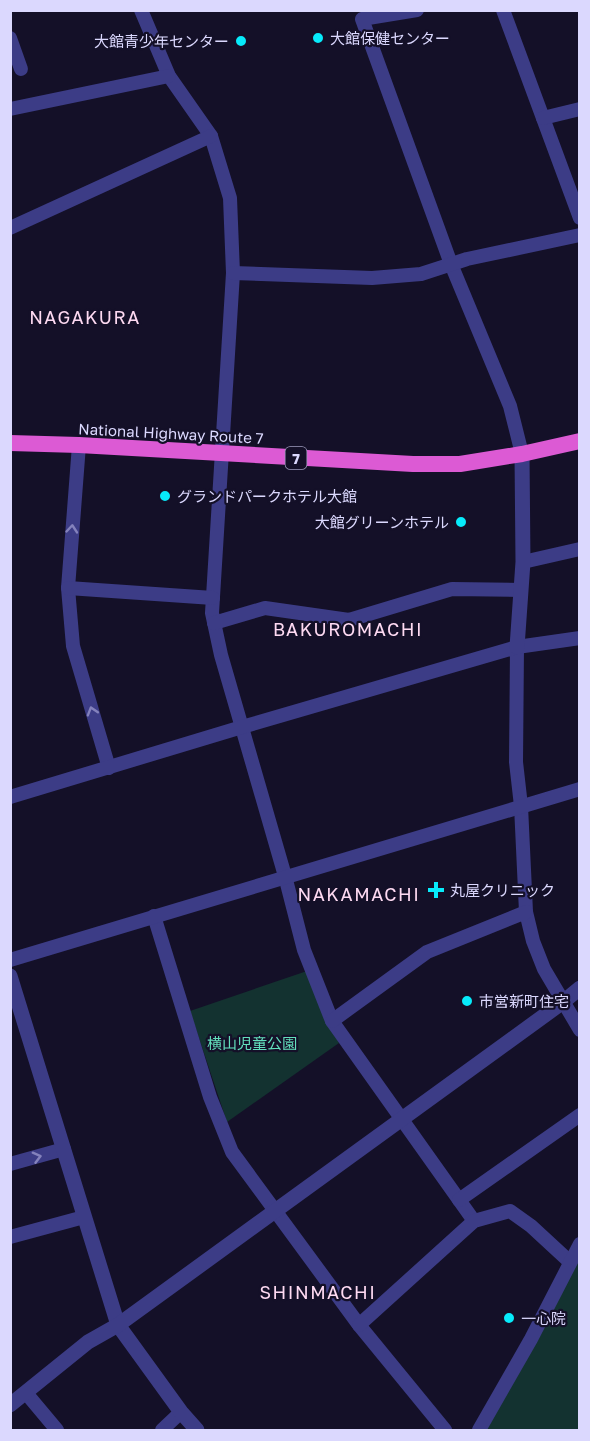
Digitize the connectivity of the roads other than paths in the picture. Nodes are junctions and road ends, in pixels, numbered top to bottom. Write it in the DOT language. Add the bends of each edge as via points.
graph roads {
  1 [pos="141,10"];
  2 [pos="417,10"];
  3 [pos="503,10"];
  4 [pos="10,39"];
  5 [pos="21,69"];
  6 [pos="169,76"];
  7 [pos="10,109"];
  8 [pos="579,109"];
  9 [pos="543,118"];
  10 [pos="211,136"];
  11 [pos="579,218"];
  12 [pos="10,228"];
  13 [pos="579,235"];
  14 [pos="451,264"];
  15 [pos="233,273"];
  16 [pos="579,441"];
  17 [pos="10,443"];
  18 [pos="78,445"];
  19 [pos="222,454"];
  20 [pos="522,454"];
  21 [pos="579,549"];
  22 [pos="523,562"];
  23 [pos="68,588"];
  24 [pos="521,590"];
  25 [pos="213,598"];
  26 [pos="214,623"];
  27 [pos="579,638"];
  28 [pos="517,647"];
  29 [pos="242,727"];
  30 [pos="109,768"];
  31 [pos="579,789"];
  32 [pos="10,797"];
  33 [pos="521,806"];
  34 [pos="285,876"];
  35 [pos="526,912"];
  36 [pos="154,916"];
  37 [pos="10,960"];
  38 [pos="10,976"];
  39 [pos="579,988"];
  40 [pos="563,1002"];
  41 [pos="332,1021"];
  42 [pos="579,1030"];
  43 [pos="579,1115"];
  44 [pos="401,1120"];
  45 [pos="64,1149"];
  46 [pos="10,1164"];
  47 [pos="459,1200"];
  48 [pos="274,1211"];
  49 [pos="84,1217"];
  50 [pos="474,1221"];
  51 [pos="10,1237"];
  52 [pos="579,1244"];
  53 [pos="570,1262"];
  54 [pos="118,1325"];
  55 [pos="358,1325"];
  56 [pos="26,1393"];
  57 [pos="10,1405"];
  58 [pos="181,1412"];
  59 [pos="57,1431"];
  60 [pos="162,1431"];
  61 [pos="197,1431"];
  62 [pos="445,1431"];
  63 [pos="479,1431"];
  1 -- 6 [label="street"];
  2 -- 14 [label="street" via="362,19"];
  3 -- 9 [label="street"];
  4 -- 5 [label="street"];
  6 -- 7 [label="street"];
  6 -- 10 [label="street"];
  8 -- 9 [label="street"];
  9 -- 11 [label="street"];
  10 -- 12 [label="street"];
  10 -- 15 [label="street" via="230,198"];
  13 -- 14 [label="street"];
  14 -- 15 [label="street" via="421,274 372,278"];
  14 -- 20 [label="street" via="510,406"];
  15 -- 19 [label="street"];
  16 -- 20 [label="highway, National Highway Route 7 / 7"];
  17 -- 18 [label="highway, National Highway Route 7 / 7"];
  18 -- 19 [label="highway, National Highway Route 7 / 7"];
  23 -- 18 [label="street, one-way"];
  19 -- 20 [label="highway, National Highway Route 7 / 7" via="413,464 460,464"];
  19 -- 25 [label="street"];
  20 -- 22 [label="street"];
  21 -- 22 [label="street"];
  22 -- 24 [label="street"];
  23 -- 25 [label="street"];
  30 -- 23 [label="street, one-way" via="73,646"];
  24 -- 26 [label="street" via="452,589 349,620 265,608"];
  24 -- 28 [label="street"];
  25 -- 26 [label="street"];
  26 -- 29 [label="street"];
  27 -- 28 [label="street"];
  28 -- 29 [label="street"];
  28 -- 33 [label="street" via="516,762"];
  29 -- 30 [label="street"];
  29 -- 34 [label="street"];
  30 -- 32 [label="street"];
  31 -- 33 [label="street"];
  33 -- 34 [label="street"];
  33 -- 35 [label="street"];
  34 -- 36 [label="street"];
  34 -- 41 [label="street" via="304,950"];
  35 -- 40 [label="street" via="544,969"];
  35 -- 41 [label="street" via="427,952"];
  36 -- 37 [label="street"];
  36 -- 48 [label="street" via="210,1097 232,1152"];
  38 -- 45 [label="street"];
  39 -- 40 [label="street"];
  40 -- 42 [label="street"];
  40 -- 44 [label="street"];
  41 -- 44 [label="street"];
  43 -- 47 [label="street"];
  44 -- 47 [label="street"];
  44 -- 48 [label="street"];
  46 -- 45 [label="street, one-way"];
  45 -- 49 [label="street"];
  47 -- 50 [label="street"];
  48 -- 54 [label="street"];
  48 -- 55 [label="street"];
  49 -- 51 [label="street"];
  49 -- 54 [label="street"];
  50 -- 53 [label="street" via="510,1211"];
  50 -- 55 [label="street"];
  52 -- 53 [label="street"];
  53 -- 63 [label="street"];
  54 -- 56 [label="street" via="88,1342"];
  54 -- 58 [label="street"];
  55 -- 62 [label="street"];
  56 -- 57 [label="street"];
  56 -- 59 [label="street"];
  58 -- 60 [label="street"];
  58 -- 61 [label="street"];
}
